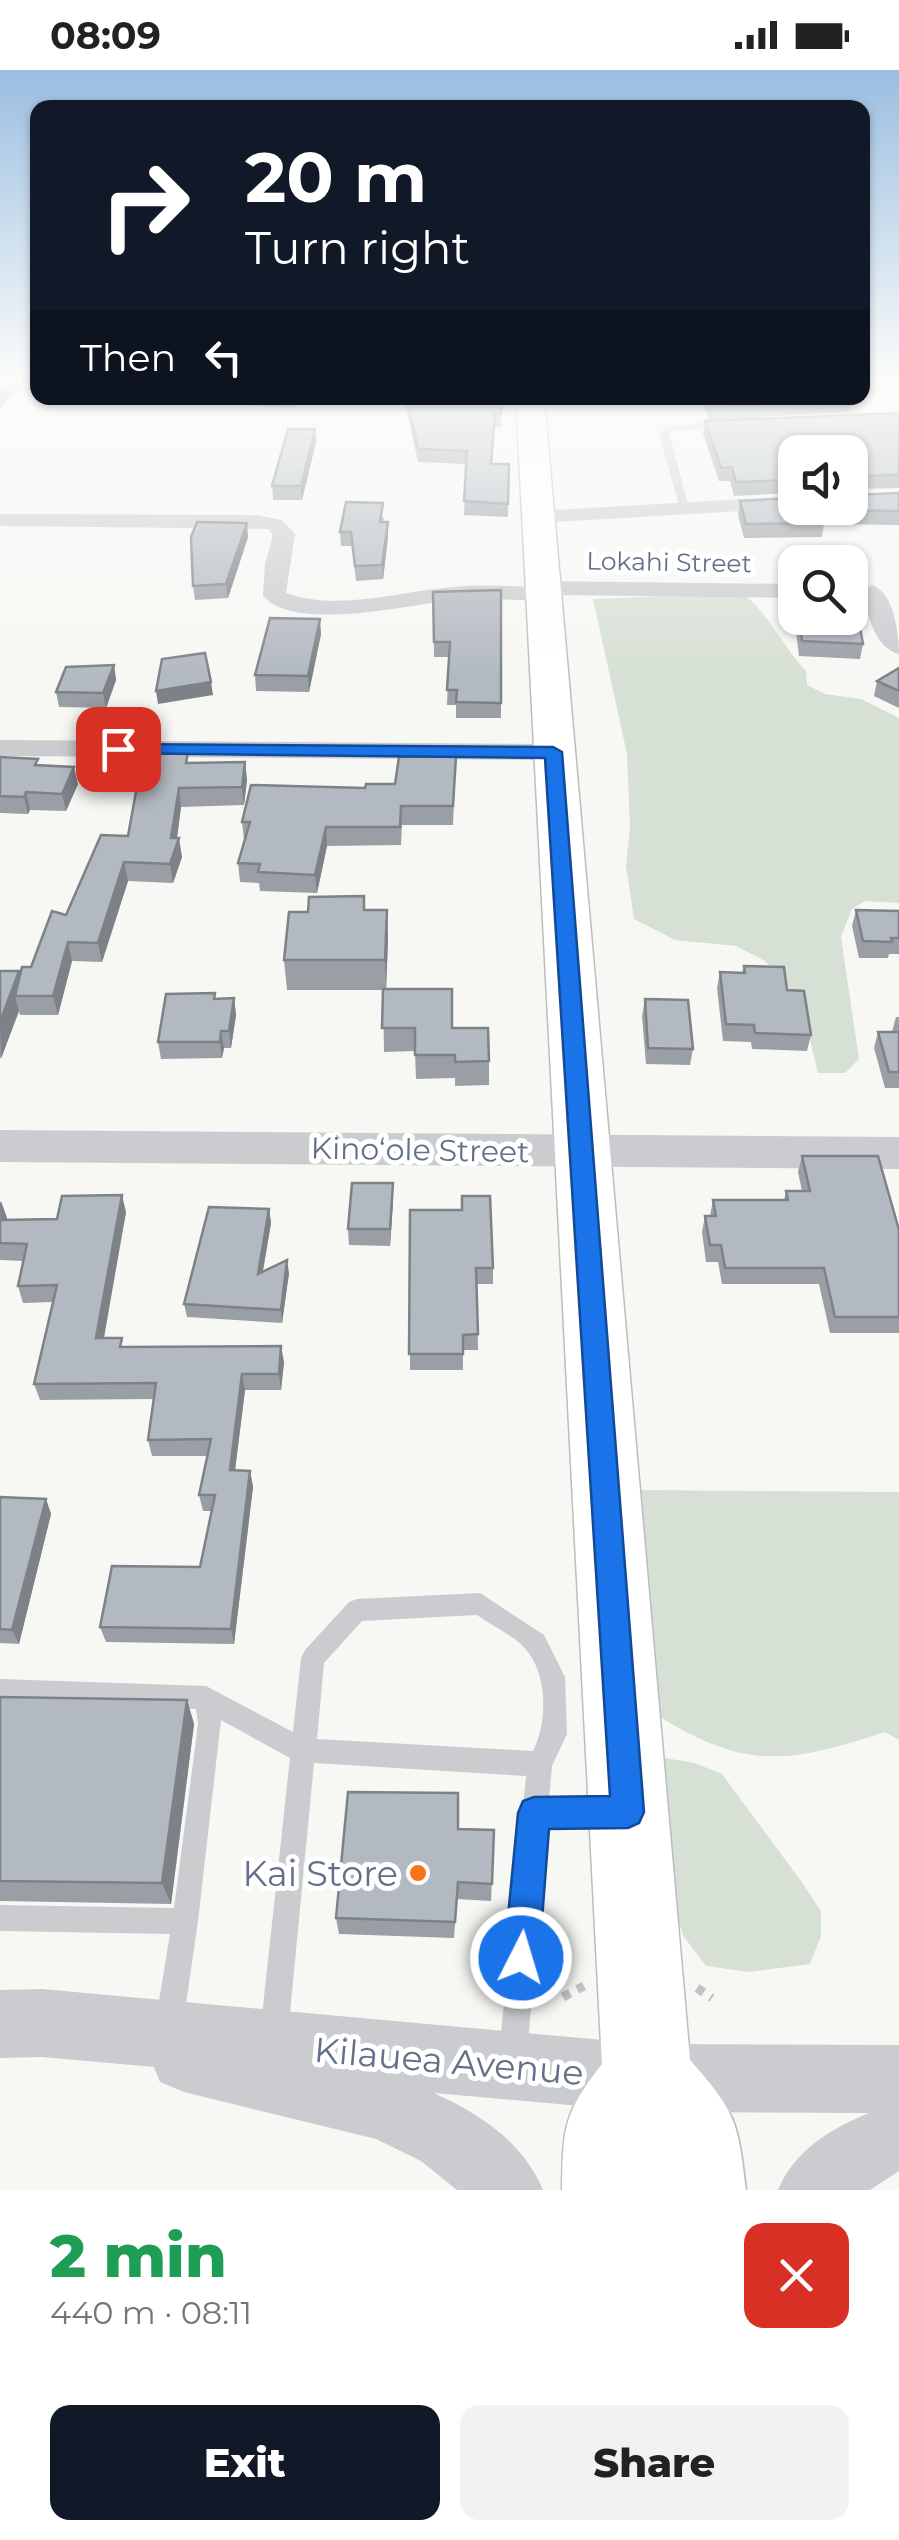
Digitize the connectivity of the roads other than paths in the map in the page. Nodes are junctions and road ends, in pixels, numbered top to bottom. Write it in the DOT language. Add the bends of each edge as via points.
graph roads {
  1 [pos="534,479"];
  2 [pos="676,479"];
  3 [pos="778,503"];
  4 [pos="684,508"];
  5 [pos="536,516"];
  6 [pos="0,520"];
  7 [pos="542,591"];
  8 [pos="778,591"];
  9 [pos="868,592"];
  10 [pos="899,592"];
  11 [pos="868,603"];
  12 [pos="899,647"];
  13 [pos="0,748"];
  14 [pos="553,752"];
  15 [pos="0,1146"];
  16 [pos="582,1152"];
  17 [pos="899,1152"];
  18 [pos="0,1692"];
  19 [pos="206,1698"];
  20 [pos="301,1750"];
  21 [pos="540,1764"];
  22 [pos="628,1812"];
  23 [pos="534,1813"];
  24 [pos="0,1918"];
  25 [pos="185,1921"];
  26 [pos="21,2024"];
  27 [pos="167,2035"];
  28 [pos="273,2045"];
  29 [pos="512,2066"];
  30 [pos="647,2078"];
  31 [pos="899,2079"];
  32 [pos="899,2136"];
  33 [pos="506,2190"];
  34 [pos="608,2190"];
  35 [pos="700,2190"];
  36 [pos="814,2190"];
  1 -- 5 [label="highway"];
  2 -- 4 [label="lane"];
  3 -- 4 [label="street"];
  4 -- 5 [label="street"];
  5 -- 7 [label="highway"];
  6 -- 7 [label="street, Lokahi Street" via="275,524 284,534 274,596 288,604"];
  7 -- 8 [label="street, Lokahi Street"];
  7 -- 14 [label="highway"];
  9 -- 10 [label="street"];
  11 -- 12 [label="street"];
  13 -- 14 [label="street"];
  14 -- 16 [label="highway"];
  15 -- 16 [label="street, Kinoʻole Street"];
  16 -- 17 [label="street, Kinoʻole Street"];
  16 -- 22 [label="highway"];
  18 -- 19 [label="lane"];
  19 -- 20 [label="lane"];
  19 -- 25 [label="lane" via="210,1724"];
  20 -- 21 [label="lane"];
  20 -- 21 [label="lane" via="314,1658 356,1610 480,1604 536,1643 553,1676 555,1734"];
  20 -- 28 [label="lane"];
  21 -- 23 [label="lane"];
  22 -- 23 [label="lane"];
  22 -- 30 [label="highway"];
  23 -- 29 [label="lane"];
  24 -- 25 [label="lane"];
  25 -- 27 [label="lane"];
  26 -- 27 [label="street, Kilauea Avenue"];
  26 -- 33 [label="street" via="371,2104 438,2130"];
  27 -- 28 [label="street, Kilauea Avenue"];
  28 -- 29 [label="street, Kilauea Avenue"];
  29 -- 30 [label="street, Kilauea Avenue"];
  30 -- 31 [label="street, Kilauea Avenue"];
  30 -- 34 [label="highway" via="608,2130"];
  30 -- 35 [label="highway" via="694,2133"];
  32 -- 36 [label="street" via="861,2152"];
}
